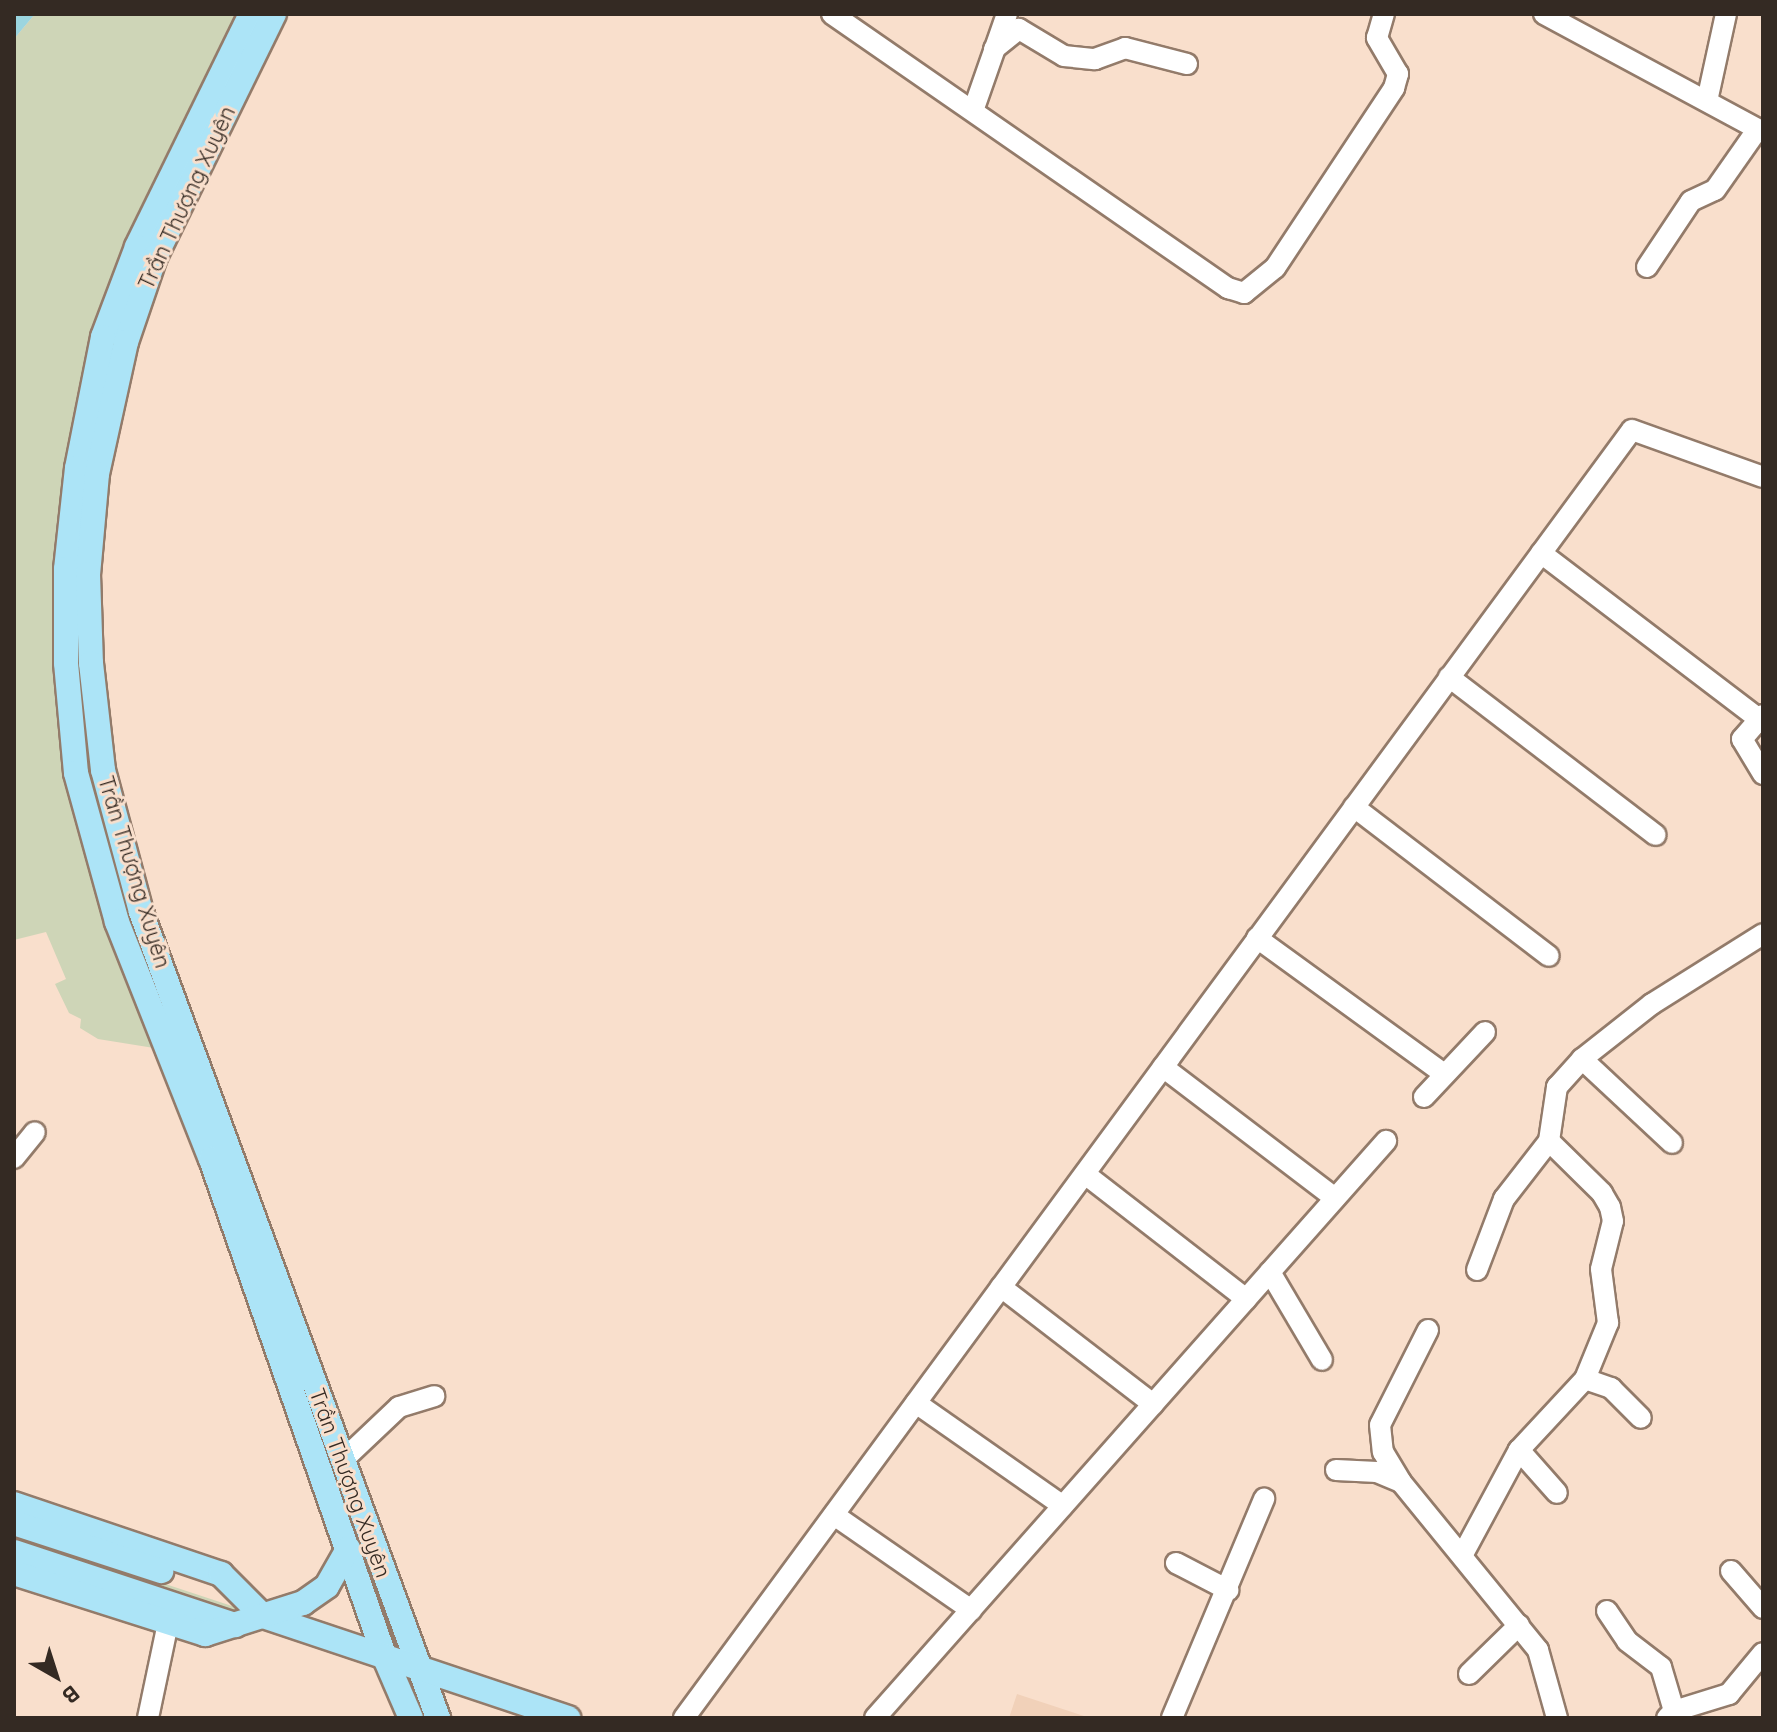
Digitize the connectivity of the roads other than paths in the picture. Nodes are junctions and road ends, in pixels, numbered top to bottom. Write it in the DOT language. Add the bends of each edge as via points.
graph roads {
  1 [pos="251,14"];
  2 [pos="274,14"];
  3 [pos="832,14"];
  4 [pos="1007,14"];
  5 [pos="1384,14"];
  6 [pos="1726,14"];
  7 [pos="1553,16"];
  8 [pos="994,49"];
  9 [pos="1187,64"];
  10 [pos="1707,101"];
  11 [pos="973,111"];
  12 [pos="1760,131"];
  13 [pos="1647,267"];
  14 [pos="1763,477"];
  15 [pos="1541,553"];
  16 [pos="1449,677"];
  17 [pos="1761,717"];
  18 [pos="1763,774"];
  19 [pos="1354,807"];
  20 [pos="1656,835"];
  21 [pos="1763,934"];
  22 [pos="1257,938"];
  23 [pos="1549,956"];
  24 [pos="1485,1032"];
  25 [pos="1582,1059"];
  26 [pos="1163,1067"];
  27 [pos="1444,1074"];
  28 [pos="1424,1097"];
  29 [pos="35,1132"];
  30 [pos="1386,1141"];
  31 [pos="1549,1141"];
  32 [pos="1672,1143"];
  33 [pos="14,1158"];
  34 [pos="1085,1174"];
  35 [pos="1335,1198"];
  36 [pos="1477,1270"];
  37 [pos="1270,1272"];
  38 [pos="1001,1287"];
  39 [pos="1246,1299"];
  40 [pos="1428,1330"];
  41 [pos="1322,1360"];
  42 [pos="1585,1379"];
  43 [pos="434,1396"];
  44 [pos="916,1403"];
  45 [pos="1153,1404"];
  46 [pos="1641,1418"];
  47 [pos="1519,1450"];
  48 [pos="343,1460"];
  49 [pos="1336,1470"];
  50 [pos="1401,1482"];
  51 [pos="1557,1493"];
  52 [pos="1264,1499"];
  53 [pos="14,1504"];
  54 [pos="1063,1506"];
  55 [pos="834,1515"];
  56 [pos="14,1523"];
  57 [pos="348,1549"];
  58 [pos="14,1552"];
  59 [pos="1463,1554"];
  60 [pos="1176,1563"];
  61 [pos="1731,1571"];
  62 [pos="14,1573"];
  63 [pos="1228,1590"];
  64 [pos="255,1608"];
  65 [pos="1763,1608"];
  66 [pos="971,1610"];
  67 [pos="1607,1611"];
  68 [pos="168,1623"];
  69 [pos="235,1625"];
  70 [pos="1519,1625"];
  71 [pos="1763,1653"];
  72 [pos="385,1658"];
  73 [pos="416,1668"];
  74 [pos="1469,1674"];
  75 [pos="1670,1714"];
  76 [pos="148,1718"];
  77 [pos="411,1718"];
  78 [pos="438,1718"];
  79 [pos="568,1718"];
  80 [pos="684,1718"];
  81 [pos="875,1718"];
  82 [pos="1172,1718"];
  83 [pos="1557,1718"];
  1 -- 57 [label="main road, Trần Thượng Xuyên" via="137,247 103,337 72,512 66,663 76,773 117,922 211,1159"];
  2 -- 48 [label="main road, Trần Thượng Xuyên" via="155,257 126,342 97,474 88,574 91,663 103,770 141,912"];
  3 -- 11 [label="street"];
  4 -- 8 [label="street"];
  5 -- 11 [label="street" via="1377,38 1398,74 1394,88 1275,268 1244,293 1228,288"];
  6 -- 10 [label="street" via="1719,27"];
  7 -- 10 [label="street"];
  8 -- 9 [label="street" via="1019,29 1064,56 1095,59 1125,48"];
  8 -- 11 [label="street"];
  10 -- 12 [label="street"];
  12 -- 13 [label="street" via="1715,190 1691,201"];
  14 -- 15 [label="street" via="1632,430"];
  15 -- 16 [label="street"];
  15 -- 17 [label="street"];
  16 -- 19 [label="street"];
  16 -- 20 [label="street"];
  17 -- 18 [label="street" via="1742,739"];
  19 -- 22 [label="street"];
  19 -- 23 [label="street"];
  21 -- 25 [label="street" via="1652,1004"];
  22 -- 26 [label="street"];
  22 -- 27 [label="street"];
  24 -- 27 [label="street"];
  25 -- 31 [label="street" via="1557,1087"];
  25 -- 32 [label="street"];
  26 -- 34 [label="street"];
  26 -- 35 [label="street"];
  27 -- 28 [label="street"];
  29 -- 33 [label="street"];
  30 -- 35 [label="street"];
  31 -- 36 [label="street" via="1504,1199"];
  31 -- 42 [label="street" via="1602,1193 1613,1221 1601,1269 1608,1323"];
  34 -- 38 [label="street"];
  34 -- 39 [label="street"];
  35 -- 37 [label="street"];
  37 -- 39 [label="street"];
  37 -- 41 [label="street"];
  38 -- 44 [label="street"];
  38 -- 45 [label="street"];
  39 -- 45 [label="street"];
  40 -- 50 [label="street" via="1380,1425 1383,1452"];
  42 -- 46 [label="street" via="1611,1388"];
  42 -- 47 [label="street"];
  43 -- 48 [label="street" via="399,1407"];
  44 -- 54 [label="street"];
  44 -- 55 [label="street"];
  45 -- 54 [label="street"];
  47 -- 51 [label="street"];
  47 -- 59 [label="street"];
  48 -- 73 [label="main road, Trần Thượng Xuyên"];
  49 -- 50 [label="street" via="1377,1472"];
  50 -- 59 [label="street"];
  52 -- 63 [label="street"];
  53 -- 64 [label="main road" via="221,1574"];
  54 -- 66 [label="street"];
  55 -- 66 [label="street"];
  55 -- 80 [label="street"];
  56 -- 64 [label="main road"];
  57 -- 64 [label="main road" via="327,1586 315,1596 291,1610"];
  57 -- 72 [label="main road, Trần Thượng Xuyên"];
  58 -- 69 [label="main road"];
  59 -- 70 [label="street"];
  60 -- 63 [label="street"];
  61 -- 65 [label="street"];
  62 -- 68 [label="main road"];
  63 -- 82 [label="street"];
  64 -- 69 [label="main road"];
  64 -- 72 [label="main road"];
  66 -- 81 [label="street"];
  67 -- 75 [label="street" via="1627,1641 1661,1667"];
  68 -- 69 [label="main road" via="205,1634"];
  68 -- 76 [label="street"];
  70 -- 74 [label="street"];
  70 -- 83 [label="street" via="1548,1674"];
  71 -- 75 [label="street" via="1729,1694"];
  72 -- 73 [label="main road"];
  72 -- 77 [label="main road, Trần Thượng Xuyên"];
  73 -- 78 [label="main road, Trần Thượng Xuyên"];
  73 -- 79 [label="main road"];
}
